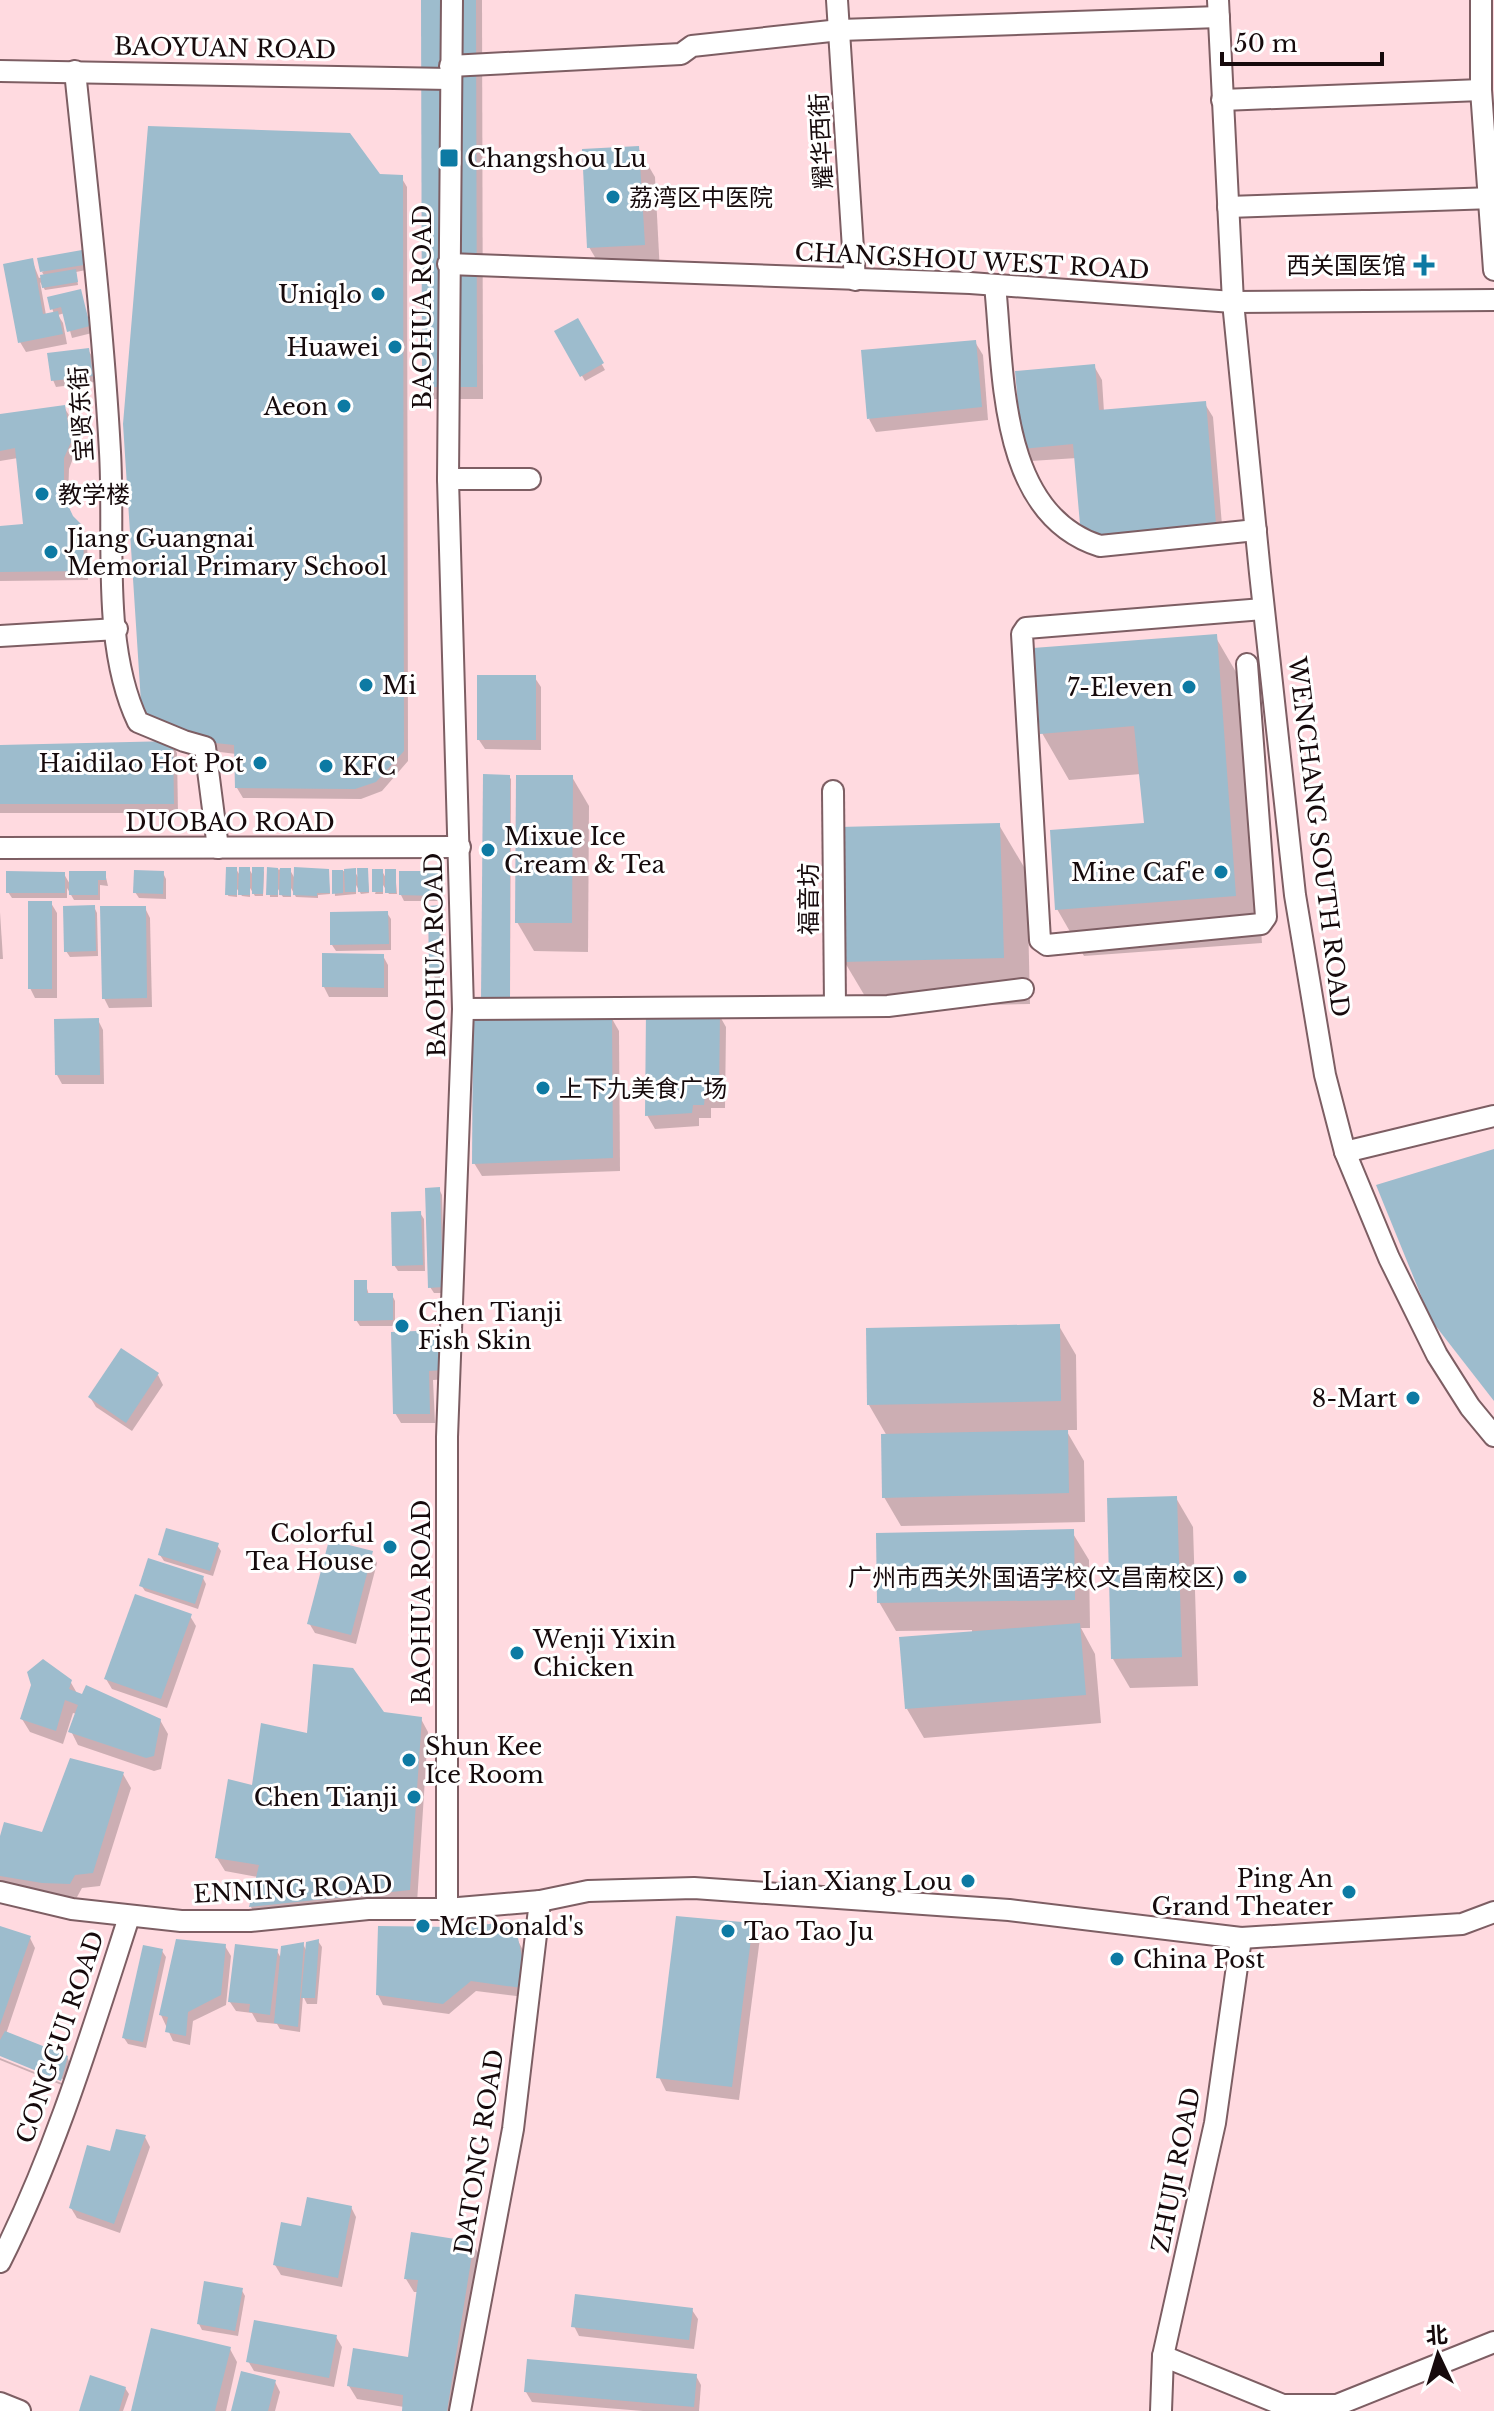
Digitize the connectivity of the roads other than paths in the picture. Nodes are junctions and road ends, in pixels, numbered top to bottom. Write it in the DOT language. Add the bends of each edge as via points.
graph roads {
  1 [pos="452,0"];
  2 [pos="837,0"];
  3 [pos="1481,0"];
  4 [pos="1219,8"];
  5 [pos="840,30"];
  6 [pos="0,71"];
  7 [pos="75,71"];
  8 [pos="450,73"];
  9 [pos="1481,90"];
  10 [pos="1222,100"];
  11 [pos="1492,199"];
  12 [pos="1228,207"];
  13 [pos="448,264"];
  14 [pos="1494,270"];
  15 [pos="855,280"];
  16 [pos="995,285"];
  17 [pos="1494,300"];
  18 [pos="1233,302"];
  19 [pos="448,479"];
  20 [pos="530,479"];
  21 [pos="1256,530"];
  22 [pos="1263,609"];
  23 [pos="117,629"];
  24 [pos="0,636"];
  25 [pos="1247,664"];
  26 [pos="833,791"];
  27 [pos="460,847"];
  28 [pos="0,848"];
  29 [pos="218,848"];
  30 [pos="1300,922"];
  31 [pos="1261,924"];
  32 [pos="1023,989"];
  33 [pos="835,1006"];
  34 [pos="463,1009"];
  35 [pos="1494,1116"];
  36 [pos="1345,1152"];
  37 [pos="1494,1436"];
  38 [pos="0,1892"];
  39 [pos="540,1901"];
  40 [pos="447,1909"];
  41 [pos="1494,1912"];
  42 [pos="129,1917"];
  43 [pos="1241,1938"];
  44 [pos="0,2262"];
  45 [pos="1494,2342"];
  46 [pos="1163,2356"];
  47 [pos="0,2403"];
  48 [pos="20,2411"];
  49 [pos="460,2411"];
  50 [pos="1161,2411"];
  1 -- 8 [label="street, BAOHUA ROAD"];
  2 -- 5 [label="street, 耀华西街"];
  3 -- 9 [label="street"];
  4 -- 5 [label="street, BAOYUAN ROAD"];
  4 -- 10 [label="street, WENCHANG SOUTH ROAD"];
  5 -- 8 [label="street, BAOYUAN ROAD" via="692,46 681,54"];
  5 -- 15 [label="street, 耀华西街"];
  6 -- 7 [label="street, BAOYUAN ROAD"];
  7 -- 8 [label="street, BAOYUAN ROAD"];
  7 -- 23 [label="street, 宝贤东街" via="102,331"];
  8 -- 13 [label="street, BAOHUA ROAD"];
  9 -- 10 [label="street"];
  9 -- 11 [label="street"];
  10 -- 12 [label="street, WENCHANG SOUTH ROAD"];
  11 -- 12 [label="street"];
  11 -- 14 [label="street"];
  12 -- 18 [label="street, WENCHANG SOUTH ROAD"];
  13 -- 15 [label="street, CHANGSHOU WEST ROAD"];
  13 -- 19 [label="street, BAOHUA ROAD"];
  15 -- 16 [label="street, CHANGSHOU WEST ROAD"];
  16 -- 18 [label="street, CHANGSHOU WEST ROAD"];
  16 -- 21 [label="street" via="1011,437 1029,483 1059,524 1100,546"];
  17 -- 18 [label="street, CHANGSHOU WEST ROAD"];
  18 -- 21 [label="street, WENCHANG SOUTH ROAD"];
  19 -- 20 [label="street"];
  19 -- 27 [label="street, BAOHUA ROAD"];
  21 -- 22 [label="street, WENCHANG SOUTH ROAD"];
  22 -- 30 [label="street, WENCHANG SOUTH ROAD"];
  22 -- 31 [label="street" via="1026,628 1022,634 1040,940 1047,945"];
  23 -- 24 [label="street"];
  23 -- 29 [label="street, 宝贤东街" via="124,687 138,722 205,747"];
  25 -- 31 [label="street" via="1266,917"];
  26 -- 33 [label="street, 福音坊"];
  27 -- 29 [label="street, DUOBAO ROAD"];
  27 -- 34 [label="street, BAOHUA ROAD"];
  28 -- 29 [label="street, DUOBAO ROAD"];
  30 -- 31 [label="street"];
  30 -- 36 [label="street, WENCHANG SOUTH ROAD" via="1325,1075"];
  32 -- 33 [label="street" via="888,1006"];
  33 -- 34 [label="street"];
  34 -- 40 [label="street, BAOHUA ROAD" via="447,1437"];
  35 -- 36 [label="street"];
  36 -- 37 [label="street, WENCHANG SOUTH ROAD" via="1418,1320 1455,1385"];
  38 -- 42 [label="street, ENNING ROAD"];
  39 -- 40 [label="street, ENNING ROAD"];
  39 -- 43 [label="street, ENNING ROAD" via="588,1891 725,1890 1009,1910"];
  39 -- 49 [label="street, DATONG ROAD" via="513,2129"];
  40 -- 42 [label="street, ENNING ROAD" via="368,1909 250,1921"];
  41 -- 43 [label="street, ENNING ROAD" via="1462,1924"];
  42 -- 44 [label="street, CONGGUI ROAD" via="76,2083"];
  43 -- 46 [label="street, ZHUJI ROAD" via="1215,2123"];
  45 -- 46 [label="street" via="1337,2405 1283,2405"];
  46 -- 50 [label="street, ZHUJI ROAD"];
  47 -- 48 [label="street"];
}
